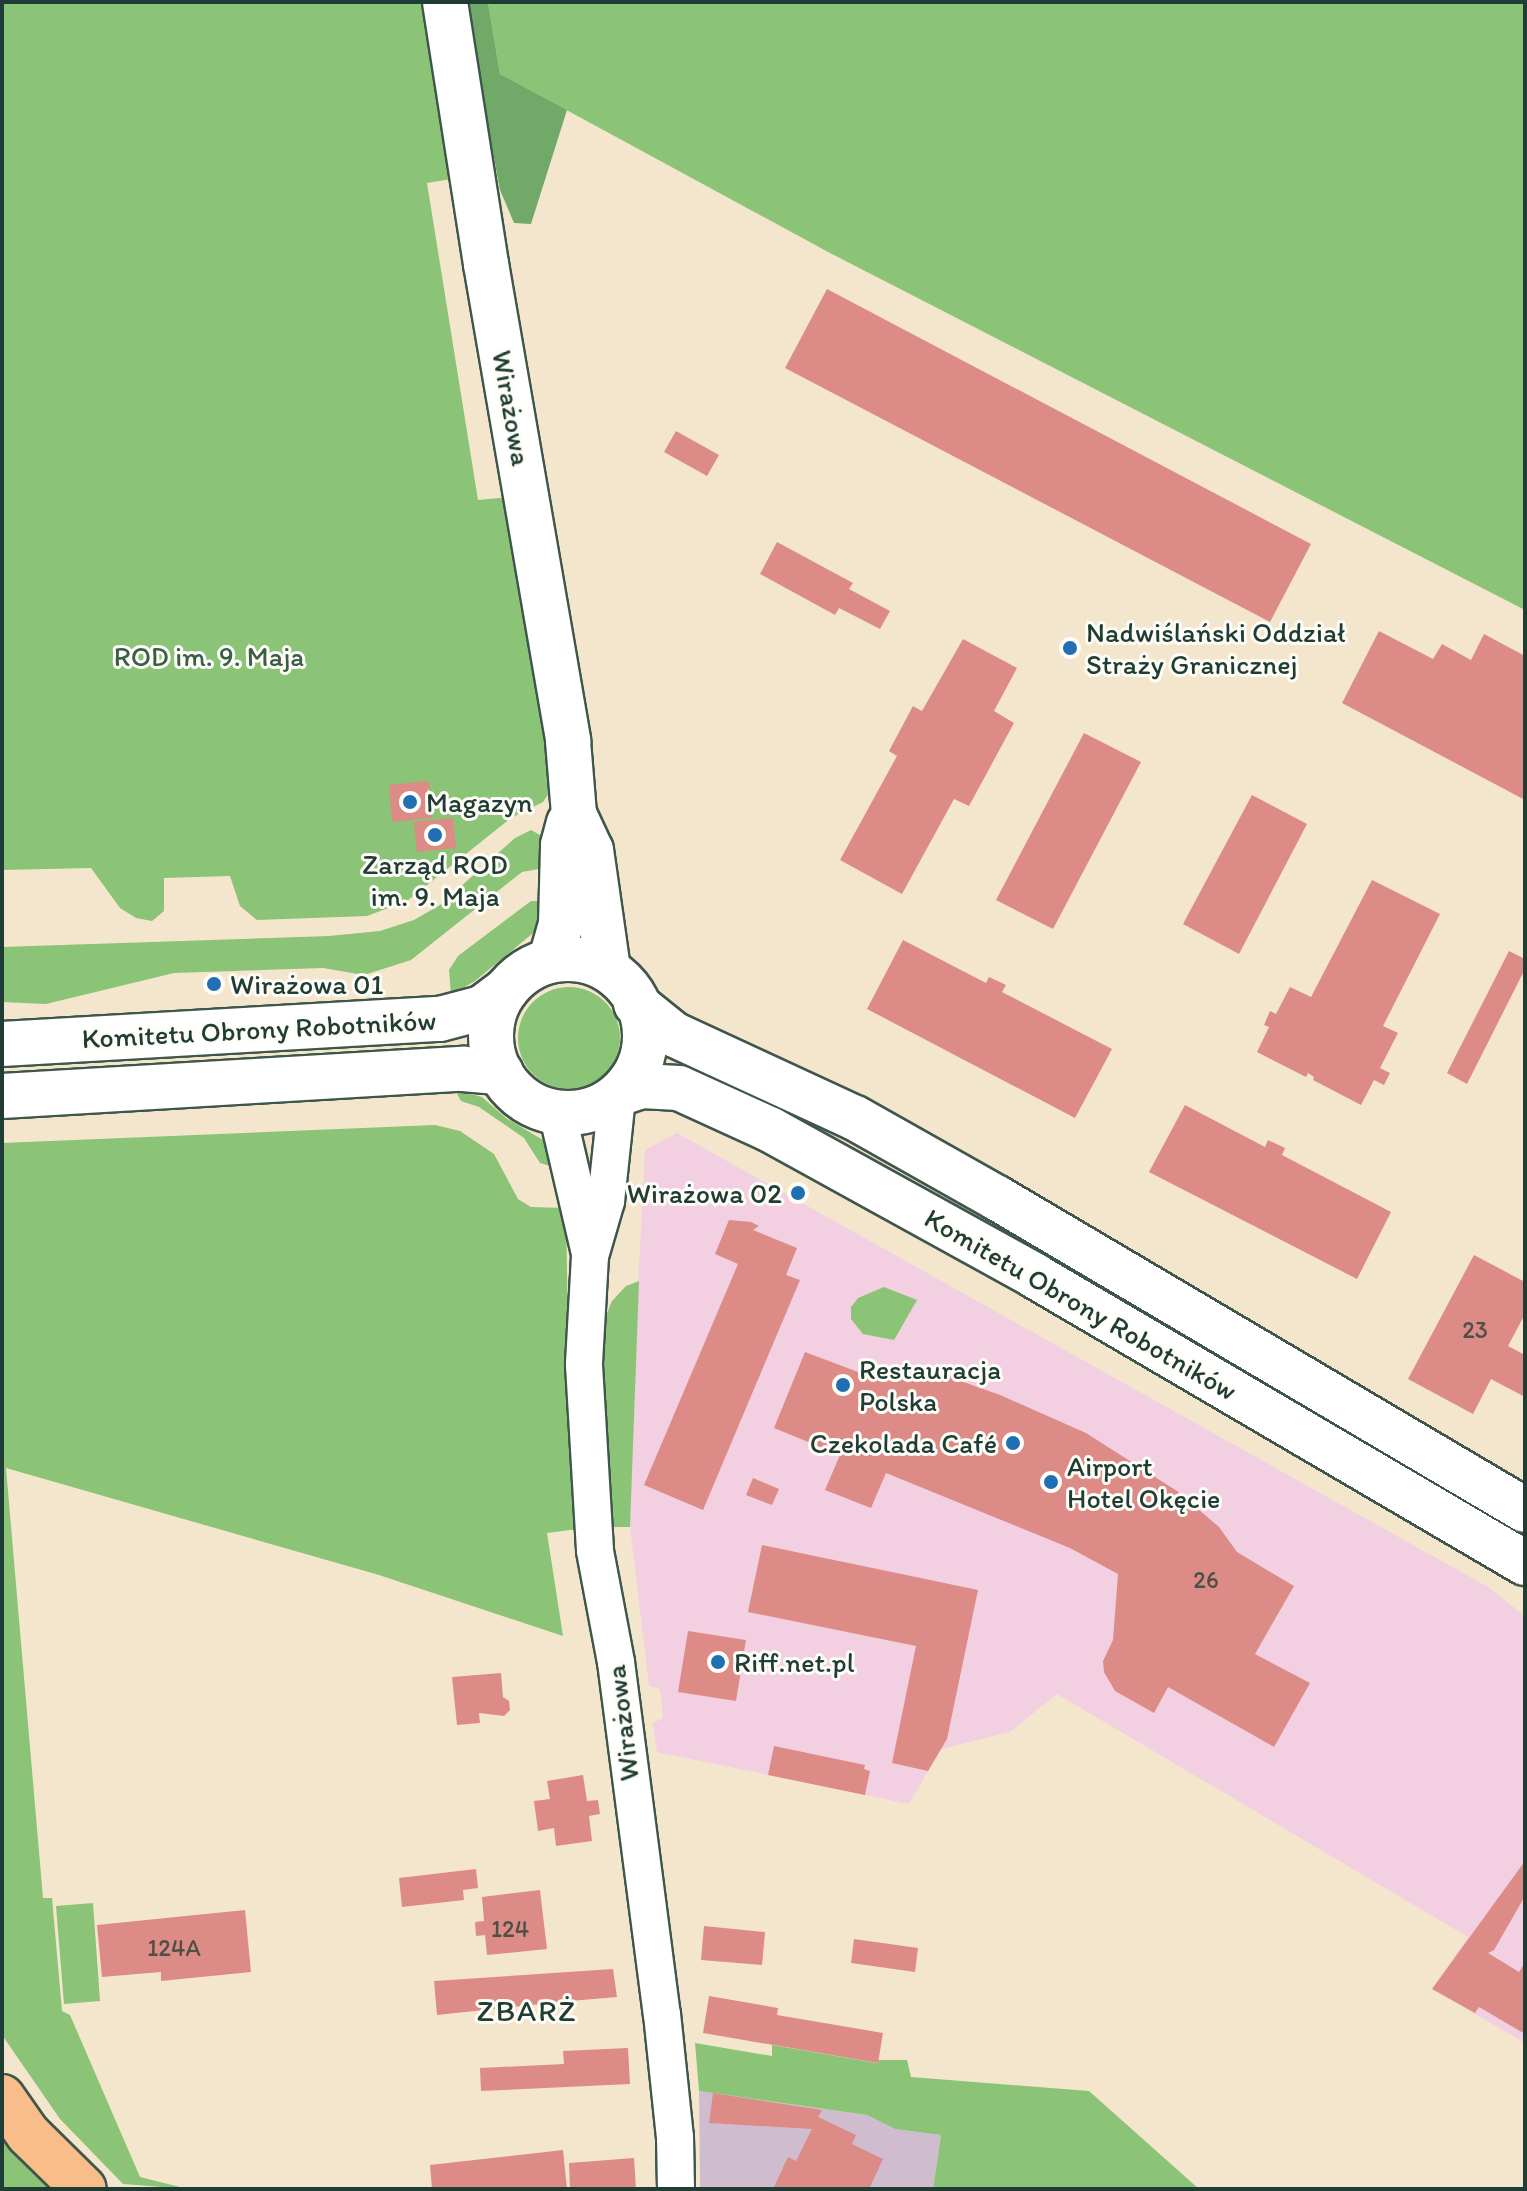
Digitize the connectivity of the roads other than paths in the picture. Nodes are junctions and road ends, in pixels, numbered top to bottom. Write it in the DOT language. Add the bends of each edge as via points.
graph roads {
  1 [pos="445,2"];
  2 [pos="574,814"];
  3 [pos="551,959"];
  4 [pos="608,969"];
  5 [pos="507,989"];
  6 [pos="636,1004"];
  7 [pos="8,1044"];
  8 [pos="501,1072"];
  9 [pos="10,1095"];
  10 [pos="620,1095"];
  11 [pos="558,1116"];
  12 [pos="590,1256"];
  13 [pos="1525,1510"];
  14 [pos="1525,1563"];
  15 [pos="2,2097"];
  16 [pos="84,2189"];
  17 [pos="676,2189"];
  1 -- 2 [label="street, Wirażowa" via="568,741"];
  2 -- 3 [label="street, Wirażowa" via="565,830 561,924"];
  2 -- 4 [label="street, Wirażowa" via="591,850"];
  3 -- 4 [label="street" via="584,960"];
  3 -- 5 [label="street" via="522,973"];
  4 -- 6 [label="street"];
  5 -- 7 [label="street, Komitetu Obrony Robotników" via="482,1008 440,1019"];
  5 -- 8 [label="street" via="492,1031"];
  6 -- 10 [label="street" via="642,1021 640,1057"];
  6 -- 13 [label="street, Komitetu Obrony Robotników" via="673,1034 855,1118 997,1198"];
  8 -- 9 [label="street, Komitetu Obrony Robotników" via="463,1069"];
  8 -- 11 [label="street" via="530,1106"];
  10 -- 11 [label="street" via="599,1109"];
  10 -- 12 [label="street, Wirażowa" via="606,1201"];
  10 -- 14 [label="street, Komitetu Obrony Robotników" via="641,1086 679,1088 771,1130 1009,1261"];
  11 -- 12 [label="street, Wirażowa"];
  12 -- 17 [label="street, Wirażowa" via="584,1365 595,1551 616,1662 662,2014"];
  15 -- 16 [label="highway" via="28,2134"];
}
